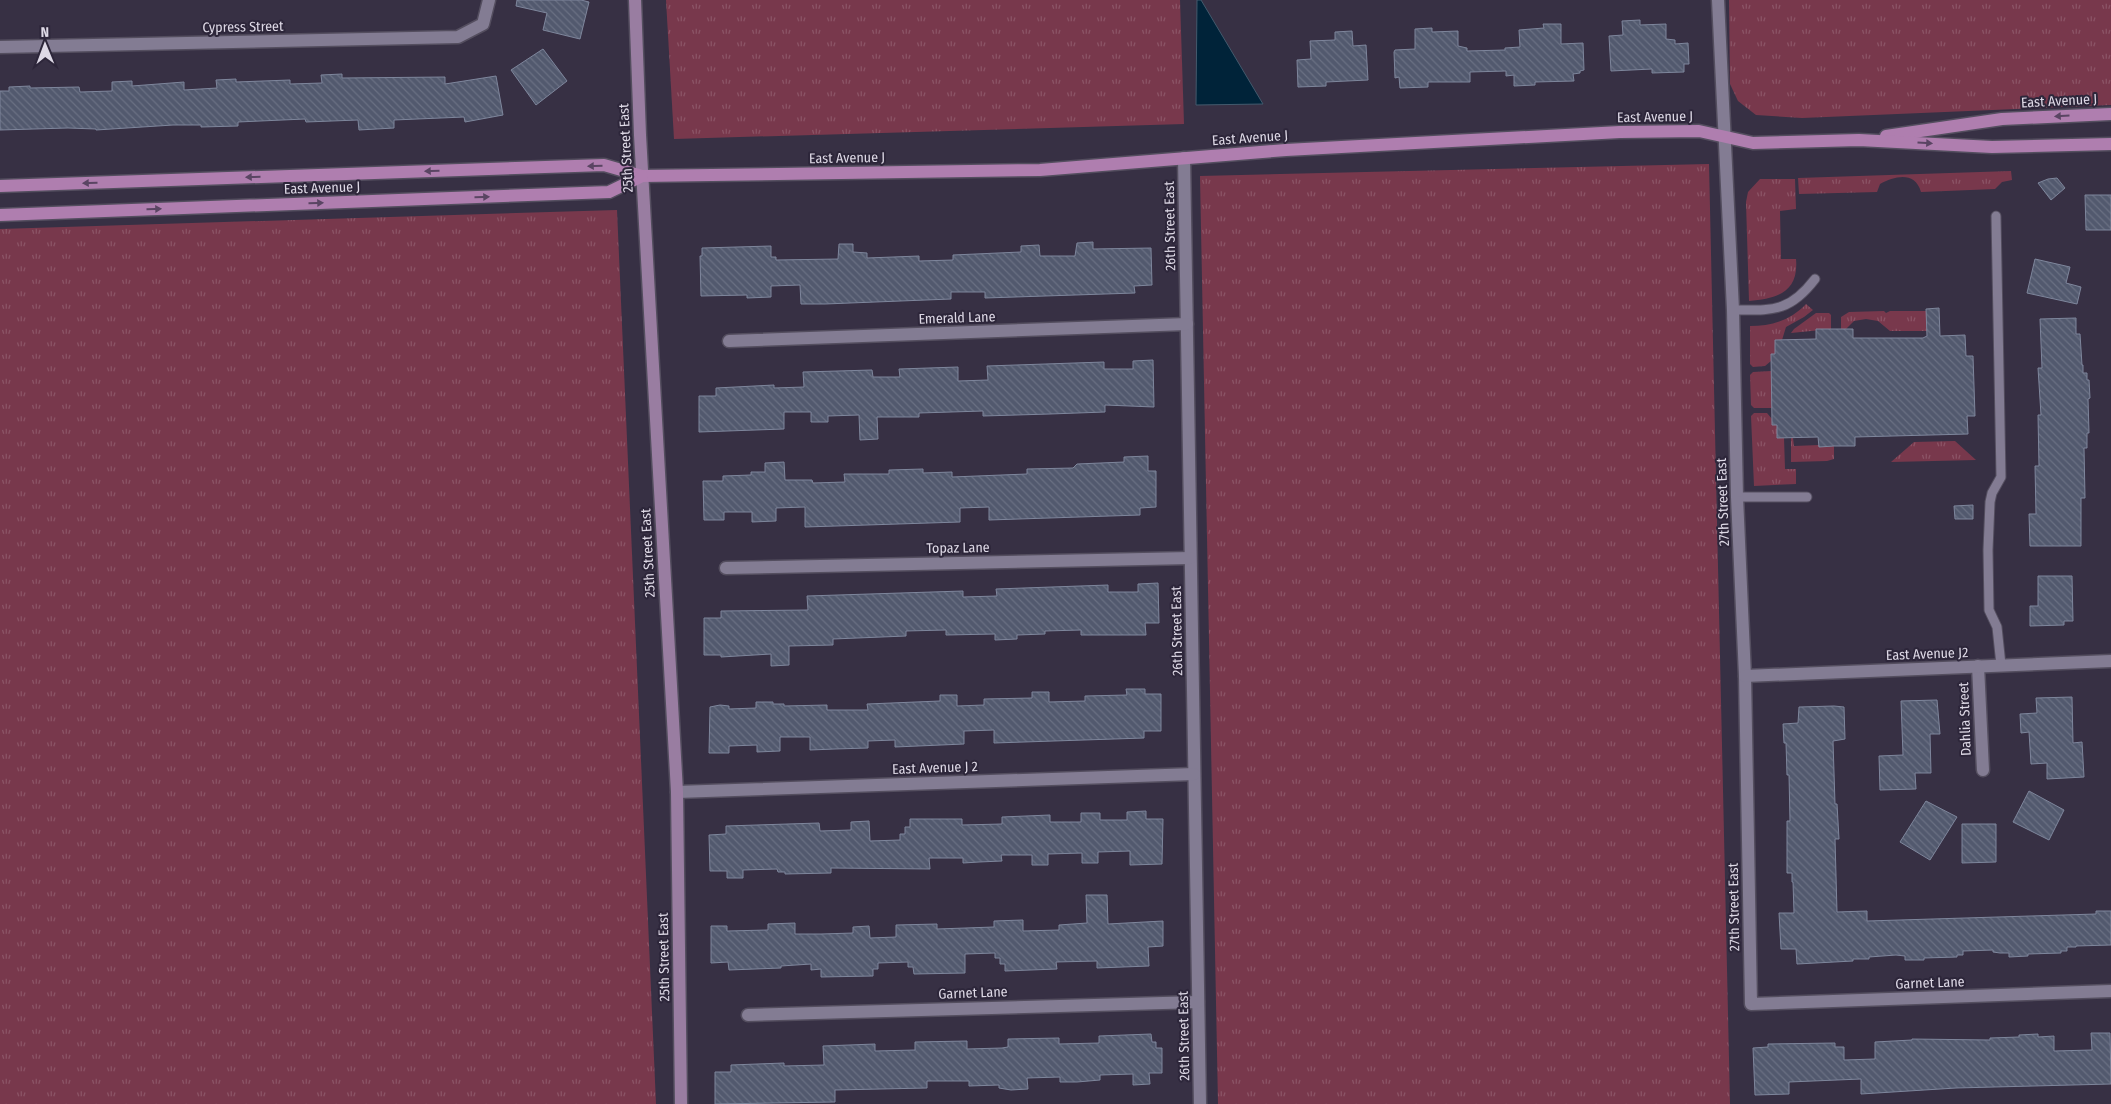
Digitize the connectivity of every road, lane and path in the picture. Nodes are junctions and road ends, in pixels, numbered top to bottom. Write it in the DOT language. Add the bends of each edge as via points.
graph roads {
  1 [pos="489,0"];
  2 [pos="635,0"];
  3 [pos="1718,0"];
  4 [pos="0,47"];
  5 [pos="2111,114"];
  6 [pos="1725,137"];
  7 [pos="1859,140"];
  8 [pos="2111,144"];
  9 [pos="1184,158"];
  10 [pos="642,176"];
  11 [pos="0,186"];
  12 [pos="0,215"];
  13 [pos="1996,216"];
  14 [pos="1815,279"];
  15 [pos="1733,310"];
  16 [pos="1187,324"];
  17 [pos="730,341"];
  18 [pos="1737,497"];
  19 [pos="1807,497"];
  20 [pos="1190,558"];
  21 [pos="726,568"];
  22 [pos="2111,661"];
  23 [pos="2001,665"];
  24 [pos="1978,666"];
  25 [pos="1745,676"];
  26 [pos="1983,770"];
  27 [pos="1194,774"];
  28 [pos="677,792"];
  29 [pos="2111,991"];
  30 [pos="1198,1002"];
  31 [pos="1751,1004"];
  32 [pos="748,1015"];
  33 [pos="681,1104"];
  34 [pos="1200,1104"];
  1 -- 4 [label="street, Cypress Street" via="483,24 458,37"];
  2 -- 10 [label="street, 25th Street East"];
  3 -- 6 [label="street, 27th Street East"];
  5 -- 7 [label="main road, East Avenue J, one-way" via="2002,119"];
  6 -- 7 [label="main road, East Avenue J" via="1753,143"];
  6 -- 9 [label="main road, East Avenue J" via="1699,131 1620,132"];
  6 -- 15 [label="street, 27th Street East"];
  7 -- 8 [label="main road, East Avenue J, one-way" via="1992,147"];
  9 -- 10 [label="main road, East Avenue J" via="1040,170"];
  9 -- 16 [label="street, 26th Street East"];
  10 -- 11 [label="main road, East Avenue J, one-way" via="604,166"];
  12 -- 10 [label="main road, East Avenue J, one-way" via="609,192"];
  10 -- 28 [label="street, 25th Street East"];
  13 -- 23 [label="lane" via="2001,477 1992,492 1989,509 1988,610 1997,627"];
  14 -- 15 [label="lane" via="1785,306 1770,310"];
  15 -- 18 [label="street, 27th Street East"];
  16 -- 17 [label="street, Emerald Lane"];
  16 -- 20 [label="street, 26th Street East"];
  18 -- 19 [label="lane"];
  18 -- 25 [label="street, 27th Street East"];
  20 -- 21 [label="street, Topaz Lane"];
  20 -- 27 [label="street, 26th Street East"];
  22 -- 23 [label="street, East Avenue J2"];
  23 -- 24 [label="street, East Avenue J2"];
  24 -- 25 [label="street, East Avenue J2"];
  24 -- 26 [label="street, Dahlia Street"];
  25 -- 31 [label="street, 27th Street East"];
  27 -- 28 [label="street, East Avenue J 2"];
  27 -- 30 [label="street, 26th Street East"];
  28 -- 33 [label="street, 25th Street East"];
  29 -- 31 [label="street, Garnet Lane"];
  30 -- 32 [label="street, Garnet Lane"];
  30 -- 34 [label="street, 26th Street East"];
}
